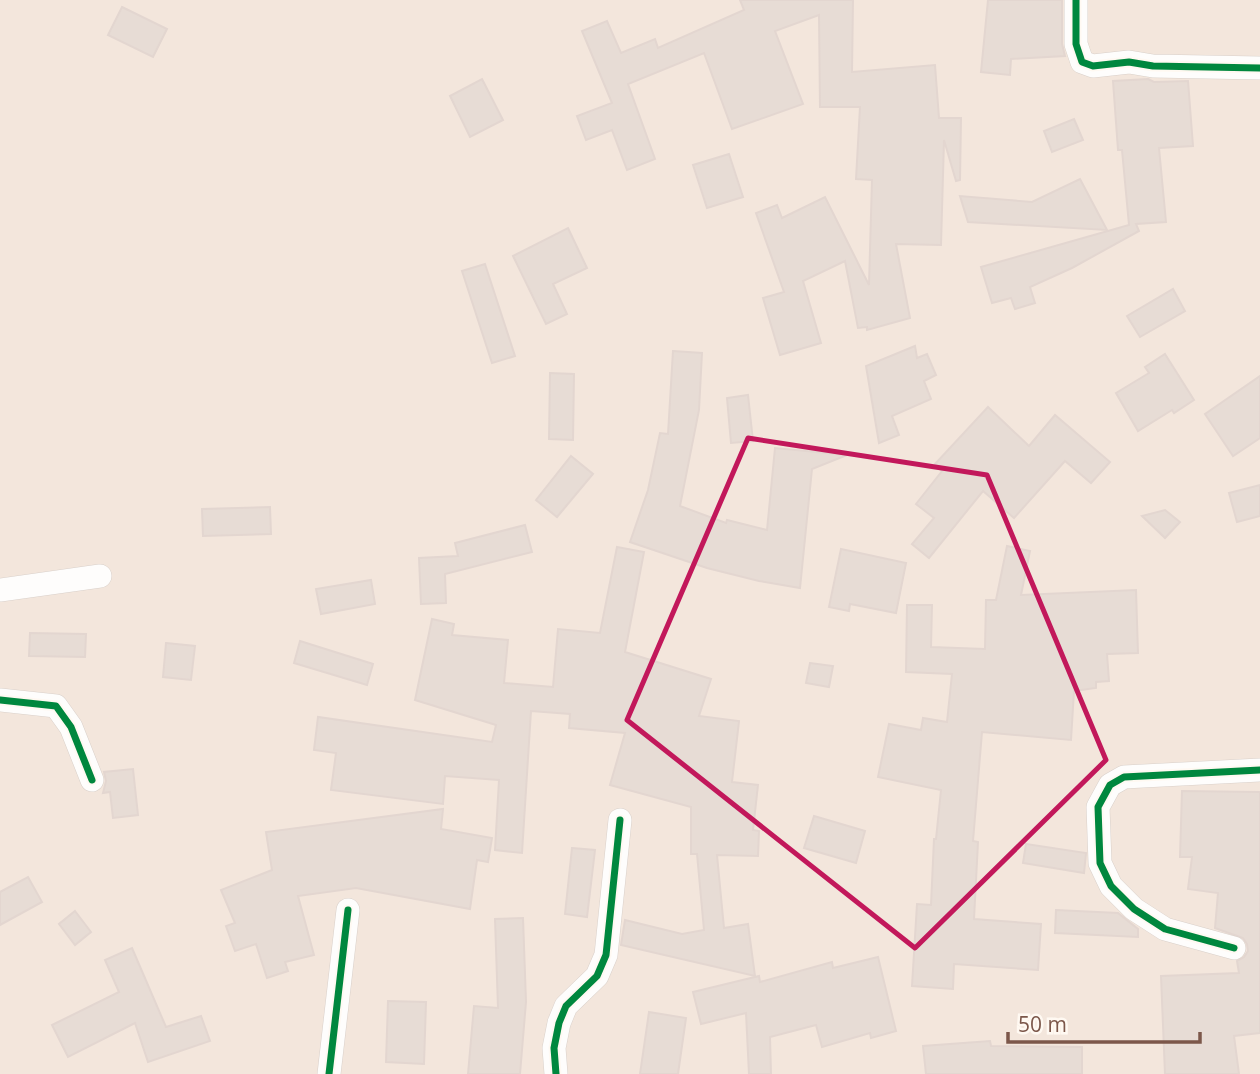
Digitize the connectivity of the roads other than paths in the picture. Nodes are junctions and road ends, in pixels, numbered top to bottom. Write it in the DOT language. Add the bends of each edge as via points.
graph roads {
  1 [pos="1076,0"];
  2 [pos="1260,68"];
  3 [pos="100,576"];
  4 [pos="0,590"];
  5 [pos="0,699"];
  6 [pos="1260,770"];
  7 [pos="92,780"];
  8 [pos="620,820"];
  9 [pos="348,910"];
  10 [pos="1234,948"];
  11 [pos="329,1074"];
  12 [pos="556,1074"];
  1 -- 2 [label="street" via="1076,44 1082,62 1093,66 1129,62"];
  3 -- 4 [label="street"];
  5 -- 7 [label="street" via="56,706 71,727"];
  6 -- 10 [label="street" via="1124,777 1110,785 1098,807 1100,863 1111,886 1134,909 1165,929"];
  8 -- 12 [label="street" via="606,955 597,975 566,1006 554,1048"];
  9 -- 11 [label="street"];
}
